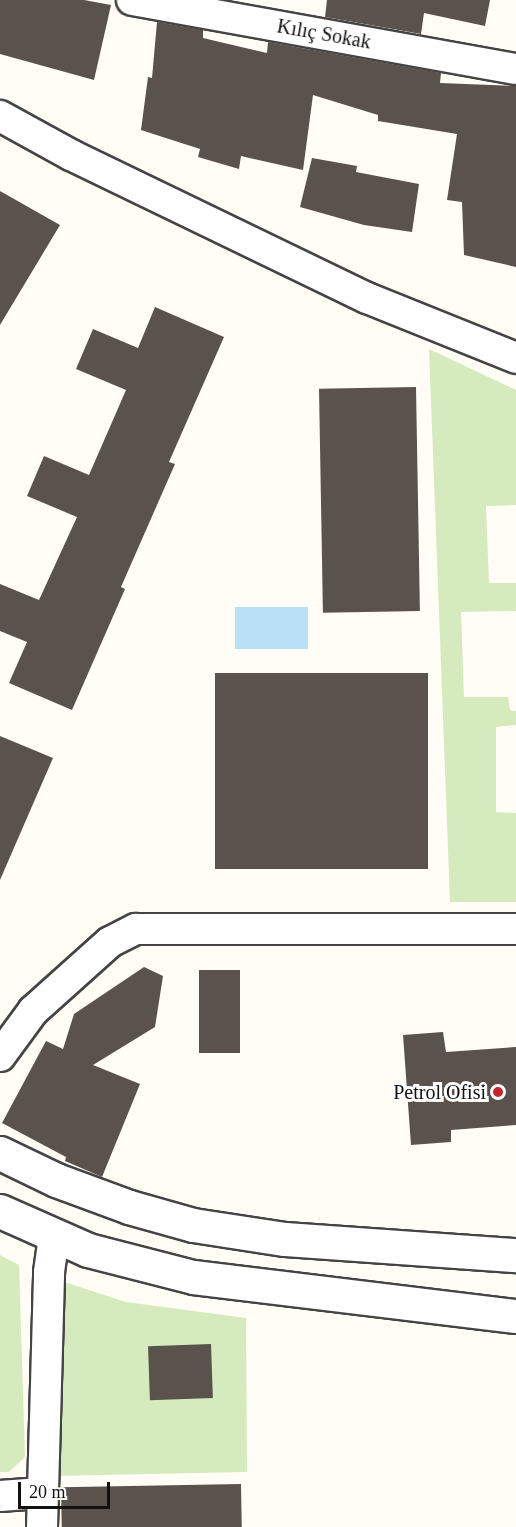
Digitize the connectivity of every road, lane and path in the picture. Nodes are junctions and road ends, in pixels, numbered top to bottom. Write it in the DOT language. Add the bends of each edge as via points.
graph roads {
  1 [pos="132,0"];
  2 [pos="516,69"];
  3 [pos="0,116"];
  4 [pos="516,358"];
  5 [pos="516,929"];
  6 [pos="0,1056"];
  7 [pos="0,1153"];
  8 [pos="0,1211"];
  9 [pos="54,1236"];
  10 [pos="516,1255"];
  11 [pos="516,1316"];
  12 [pos="41,1493"];
  13 [pos="0,1496"];
  14 [pos="42,1527"];
  1 -- 2 [label="street, Kılıç Sokak"];
  3 -- 4 [label="street" via="71,155 367,298"];
  5 -- 6 [label="street" via="136,929 110,942 33,1011"];
  7 -- 10 [label="street" via="56,1180 193,1225 285,1239"];
  8 -- 9 [label="street"];
  9 -- 11 [label="street" via="135,1264 193,1277"];
  9 -- 12 [label="street" via="49,1272"];
  12 -- 13 [label="street"];
  12 -- 14 [label="street"];
}
